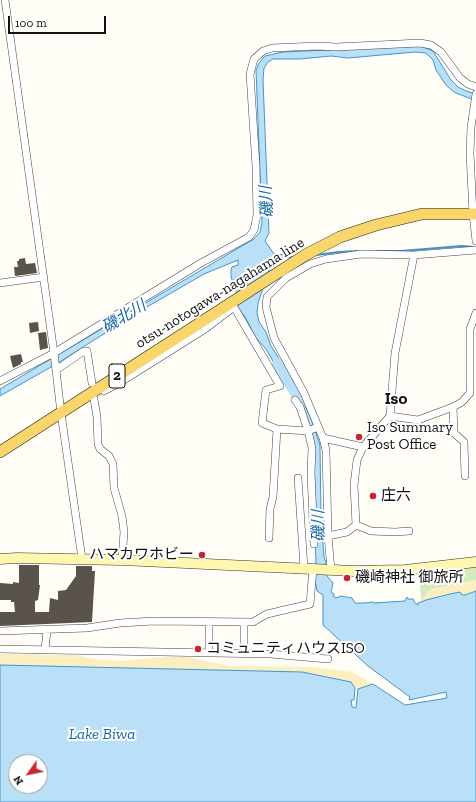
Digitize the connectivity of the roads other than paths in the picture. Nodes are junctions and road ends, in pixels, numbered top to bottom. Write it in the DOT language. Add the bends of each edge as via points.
graph roads {
  1 [pos="5,0"];
  2 [pos="476,87"];
  3 [pos="476,94"];
  4 [pos="470,153"];
  5 [pos="476,173"];
  6 [pos="474,214"];
  7 [pos="476,241"];
  8 [pos="476,250"];
  9 [pos="414,255"];
  10 [pos="284,274"];
  11 [pos="44,277"];
  12 [pos="0,283"];
  13 [pos="476,314"];
  14 [pos="54,354"];
  15 [pos="56,369"];
  16 [pos="0,381"];
  17 [pos="95,391"];
  18 [pos="295,400"];
  19 [pos="453,407"];
  20 [pos="61,413"];
  21 [pos="390,416"];
  22 [pos="278,429"];
  23 [pos="313,429"];
  24 [pos="323,438"];
  25 [pos="362,447"];
  26 [pos="0,452"];
  27 [pos="465,476"];
  28 [pos="298,478"];
  29 [pos="356,525"];
  30 [pos="410,531"];
  31 [pos="328,536"];
  32 [pos="269,538"];
  33 [pos="314,544"];
  34 [pos="0,559"];
  35 [pos="82,559"];
  36 [pos="122,560"];
  37 [pos="476,562"];
  38 [pos="312,568"];
  39 [pos="331,570"];
  40 [pos="209,622"];
  41 [pos="244,623"];
  42 [pos="46,630"];
  43 [pos="0,631"];
  44 [pos="0,649"];
  45 [pos="45,650"];
  46 [pos="208,653"];
  47 [pos="244,654"];
  48 [pos="328,659"];
  1 -- 11 [label="street"];
  2 -- 14 [label="street" via="460,78 441,52 431,45 420,43 287,47 262,51 254,60 250,74 256,173 257,215 254,230 249,237 201,263"];
  3 -- 4 [label="street"];
  4 -- 5 [label="street"];
  4 -- 6 [label="street"];
  6 -- 7 [label="street"];
  6 -- 10 [label="main road, otsu-notogawa-nagahama line / 2" via="422,214 376,225 340,237 307,254"];
  8 -- 9 [label="street"];
  9 -- 10 [label="street" via="361,254 326,258"];
  9 -- 21 [label="street" via="395,353"];
  10 -- 17 [label="main road, otsu-notogawa-nagahama line / 2" via="270,278"];
  10 -- 23 [label="street" via="267,297 266,307 274,338 304,393"];
  11 -- 12 [label="street"];
  11 -- 14 [label="street"];
  13 -- 19 [label="street" via="470,329 470,393"];
  14 -- 15 [label="street"];
  14 -- 16 [label="street"];
  15 -- 17 [label="street" via="87,351"];
  15 -- 20 [label="street"];
  17 -- 20 [label="main road, otsu-notogawa-nagahama line / 2"];
  17 -- 22 [label="street" via="119,383 205,329 234,307 280,386 266,390 262,423"];
  17 -- 36 [label="street" via="100,449 109,456 113,464 114,488 122,516"];
  18 -- 23 [label="street"];
  19 -- 21 [label="street" via="418,420"];
  19 -- 27 [label="street" via="454,432 464,442"];
  20 -- 26 [label="main road, otsu-notogawa-nagahama line / 2"];
  20 -- 35 [label="street"];
  21 -- 25 [label="street"];
  22 -- 23 [label="street"];
  22 -- 32 [label="street"];
  23 -- 24 [label="street"];
  23 -- 33 [label="street" via="311,473"];
  24 -- 25 [label="street"];
  24 -- 31 [label="street" via="326,450"];
  25 -- 29 [label="street" via="357,460 354,486"];
  28 -- 38 [label="street"];
  29 -- 30 [label="street" via="371,531"];
  29 -- 31 [label="street" via="347,532"];
  31 -- 39 [label="street"];
  34 -- 35 [label="street"];
  35 -- 36 [label="street"];
  36 -- 38 [label="street"];
  37 -- 39 [label="street" via="405,570"];
  38 -- 39 [label="street"];
  38 -- 41 [label="street" via="310,604 267,614 253,622"];
  40 -- 41 [label="street"];
  40 -- 42 [label="street" via="133,622"];
  40 -- 46 [label="street"];
  41 -- 47 [label="street"];
  42 -- 43 [label="street"];
  42 -- 45 [label="street"];
  44 -- 45 [label="street"];
  45 -- 46 [label="street"];
  46 -- 47 [label="street"];
  47 -- 48 [label="street"];
}
